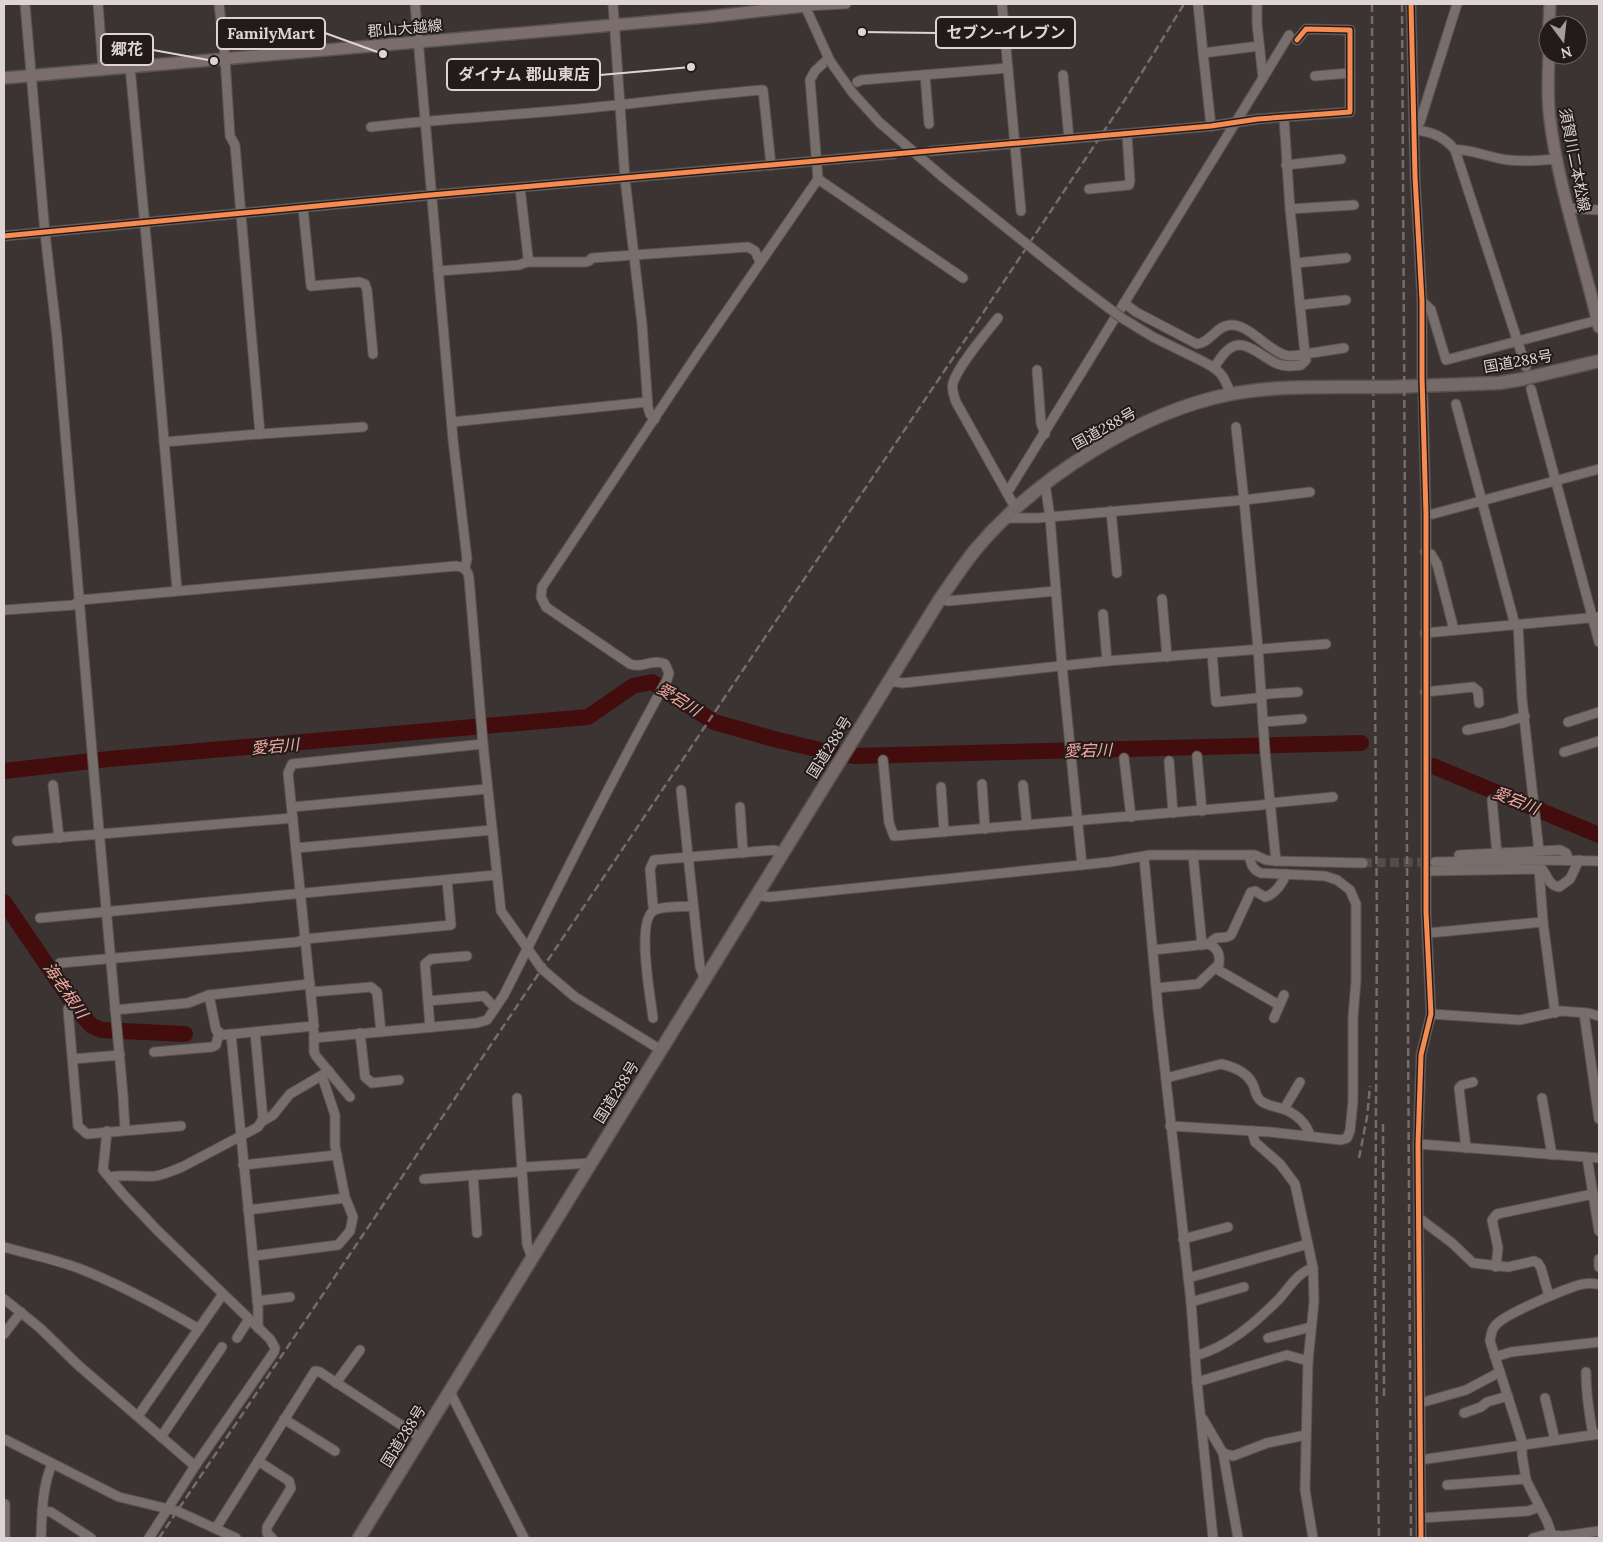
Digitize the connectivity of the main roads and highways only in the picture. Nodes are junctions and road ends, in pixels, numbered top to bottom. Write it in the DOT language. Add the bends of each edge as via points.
graph roads {
  1 [pos="805,5"];
  2 [pos="1549,65"];
  3 [pos="4,78"];
  4 [pos="1599,323"];
  5 [pos="1599,361"];
  6 [pos="359,1538"];
  1 -- 3 [label="main road, 郡山大越線" via="615,25"];
  2 -- 4 [label="main road, 須賀川二本松線" via="1550,119 1556,159"];
  5 -- 6 [label="highway, 国道288号, bridge" via="1499,383 1281,388 1230,394 1170,413 1096,449 1046,484 1006,518 977,548 940,599"];
}
